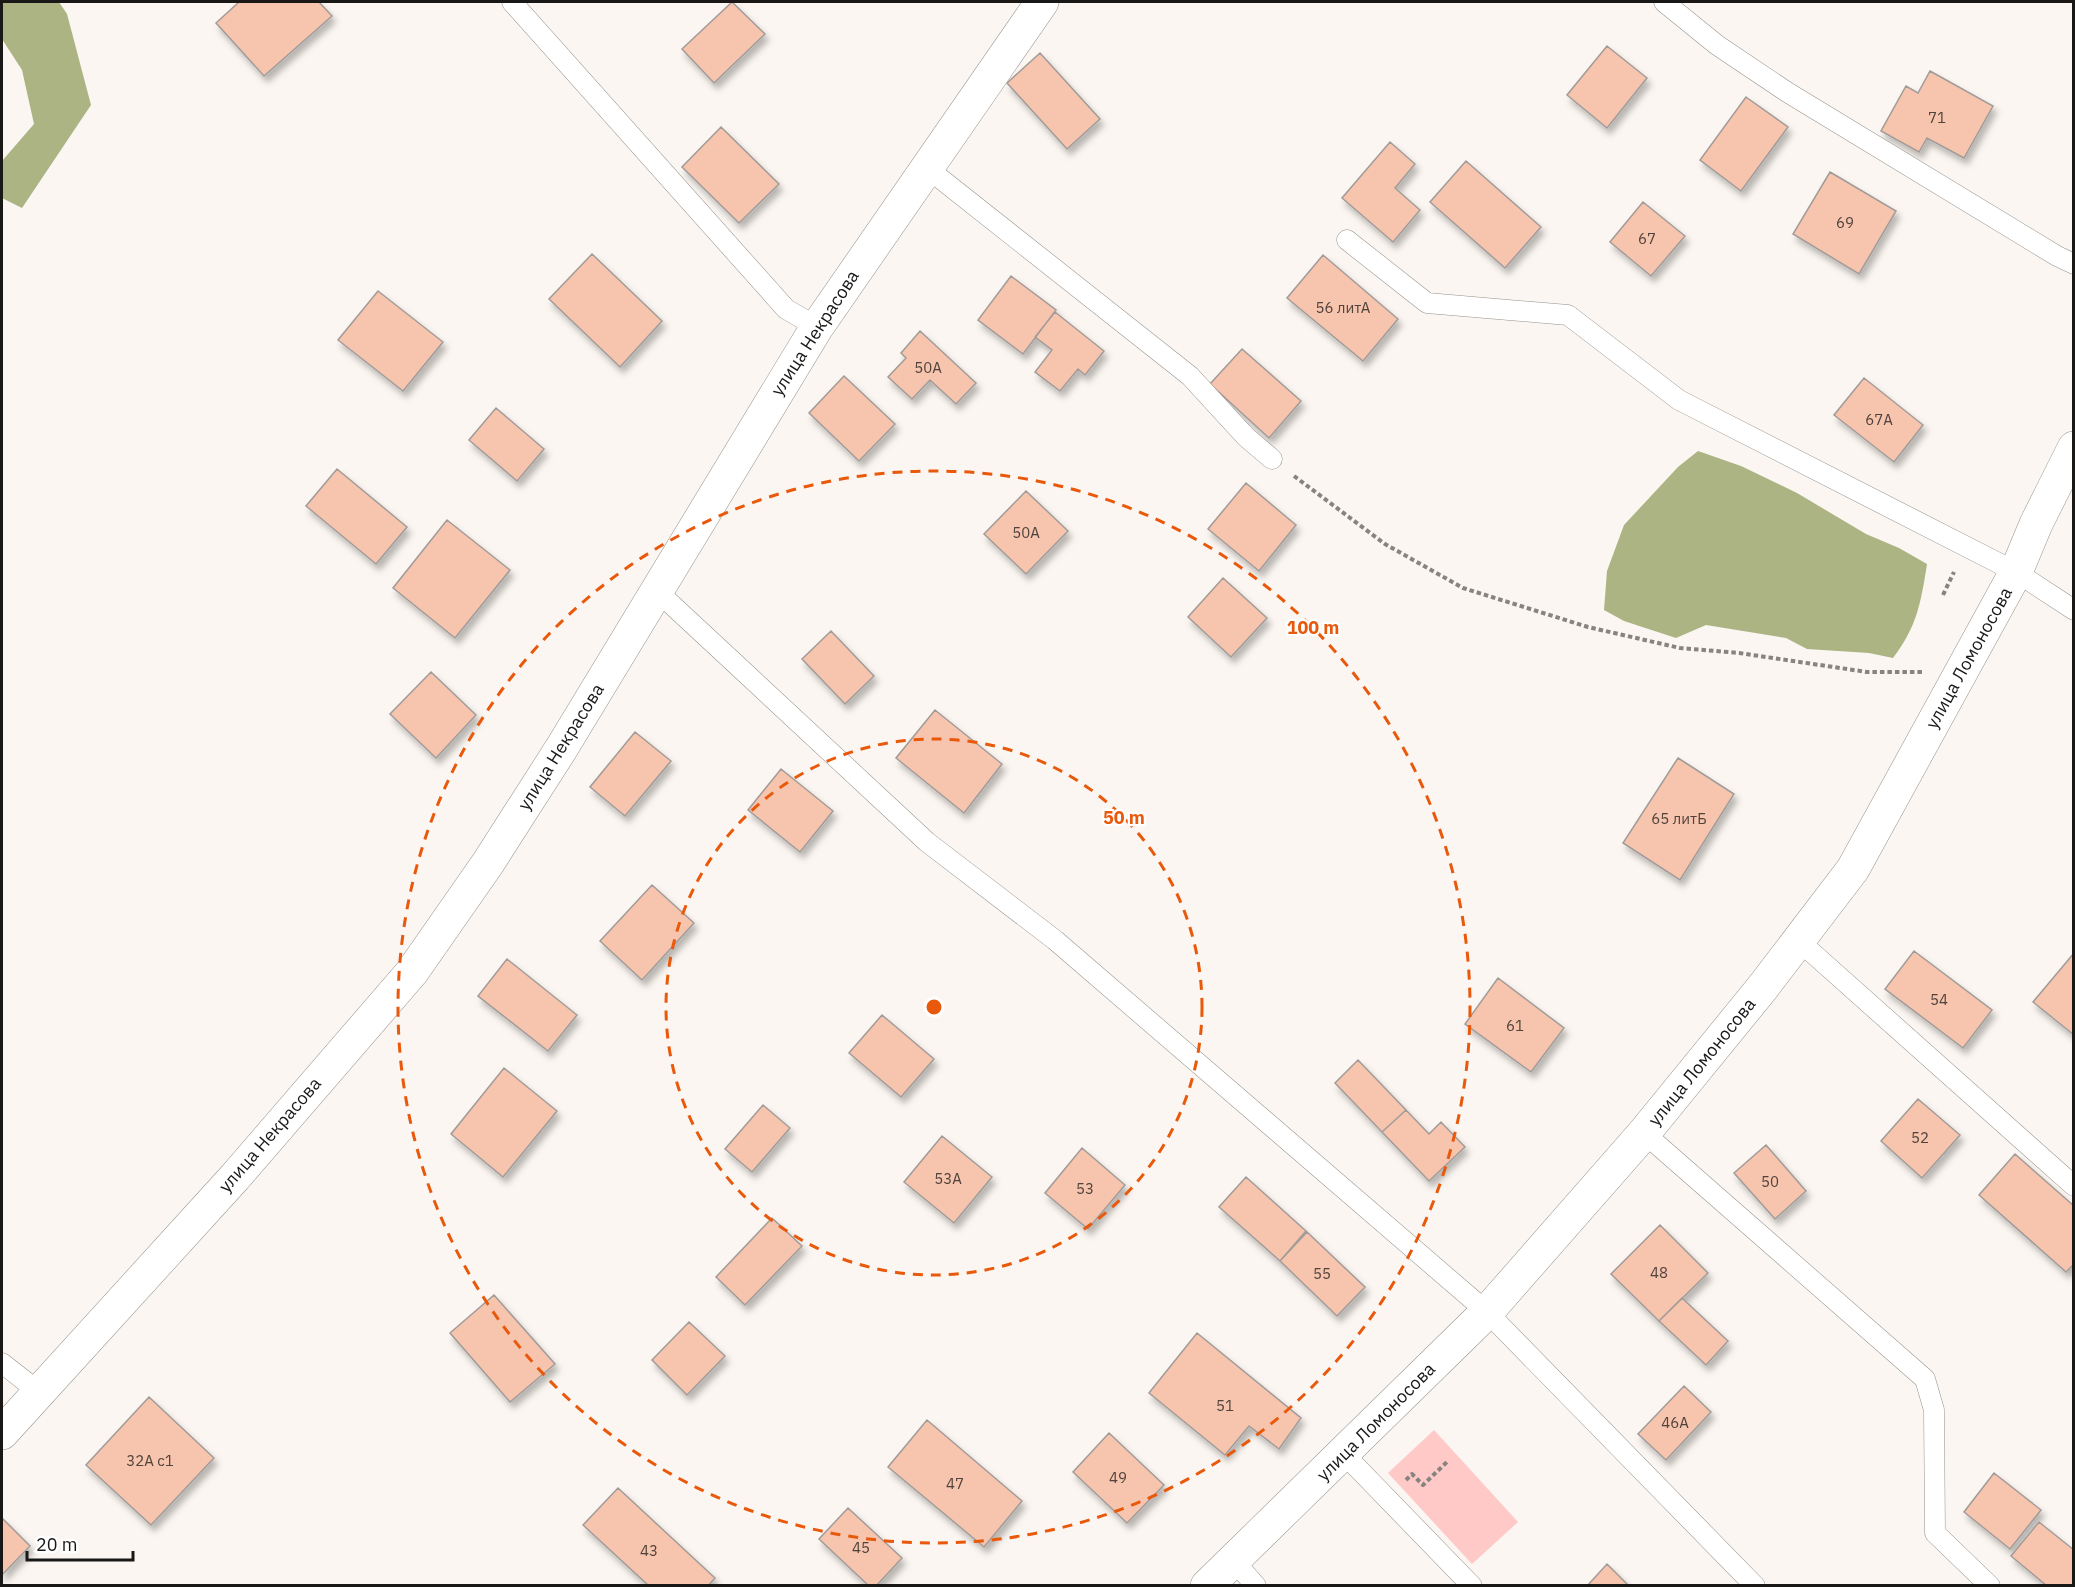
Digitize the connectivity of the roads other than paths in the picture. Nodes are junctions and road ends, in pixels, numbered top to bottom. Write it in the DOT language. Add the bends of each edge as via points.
graph roads {
  1 [pos="512,2"];
  2 [pos="1042,2"];
  3 [pos="1664,2"];
  4 [pos="927,168"];
  5 [pos="1347,240"];
  6 [pos="2073,264"];
  7 [pos="816,327"];
  8 [pos="2073,448"];
  9 [pos="1272,459"];
  10 [pos="2016,572"];
  11 [pos="656,590"];
  12 [pos="2073,610"];
  13 [pos="1798,941"];
  14 [pos="1644,1133"];
  15 [pos="2073,1186"];
  16 [pos="1487,1312"];
  17 [pos="2,1363"];
  18 [pos="39,1392"];
  19 [pos="2,1433"];
  20 [pos="1344,1454"];
  21 [pos="1233,1560"];
  22 [pos="1207,1586"];
  23 [pos="1256,1586"];
  24 [pos="1472,1586"];
  25 [pos="1755,1586"];
  26 [pos="1990,1586"];
  1 -- 7 [label="lane" via="786,309"];
  2 -- 4 [label="street, улица Некрасова"];
  3 -- 6 [label="lane" via="1717,45 1787,92"];
  4 -- 7 [label="street, улица Некрасова"];
  4 -- 9 [label="lane" via="1190,376 1246,437"];
  5 -- 10 [label="lane" via="1427,303 1568,315 1678,400"];
  7 -- 11 [label="street, улица Некрасова"];
  8 -- 10 [label="street, улица Ломоносова"];
  10 -- 12 [label="lane"];
  10 -- 13 [label="street, улица Ломоносова" via="1853,869"];
  11 -- 16 [label="lane" via="927,842 1055,940"];
  11 -- 18 [label="street, улица Некрасова" via="488,864 412,972 235,1177"];
  13 -- 14 [label="street, улица Ломоносова"];
  13 -- 15 [label="lane"];
  14 -- 16 [label="street, улица Ломоносова"];
  14 -- 26 [label="lane" via="1924,1379 1934,1410 1935,1533"];
  16 -- 20 [label="street, улица Ломоносова"];
  16 -- 25 [label="lane"];
  17 -- 18 [label="lane"];
  18 -- 19 [label="street, улица Некрасова"];
  20 -- 21 [label="street, улица Ломоносова"];
  20 -- 24 [label="lane"];
  21 -- 22 [label="street, улица Ломоносова"];
  21 -- 23 [label="lane"];
}
